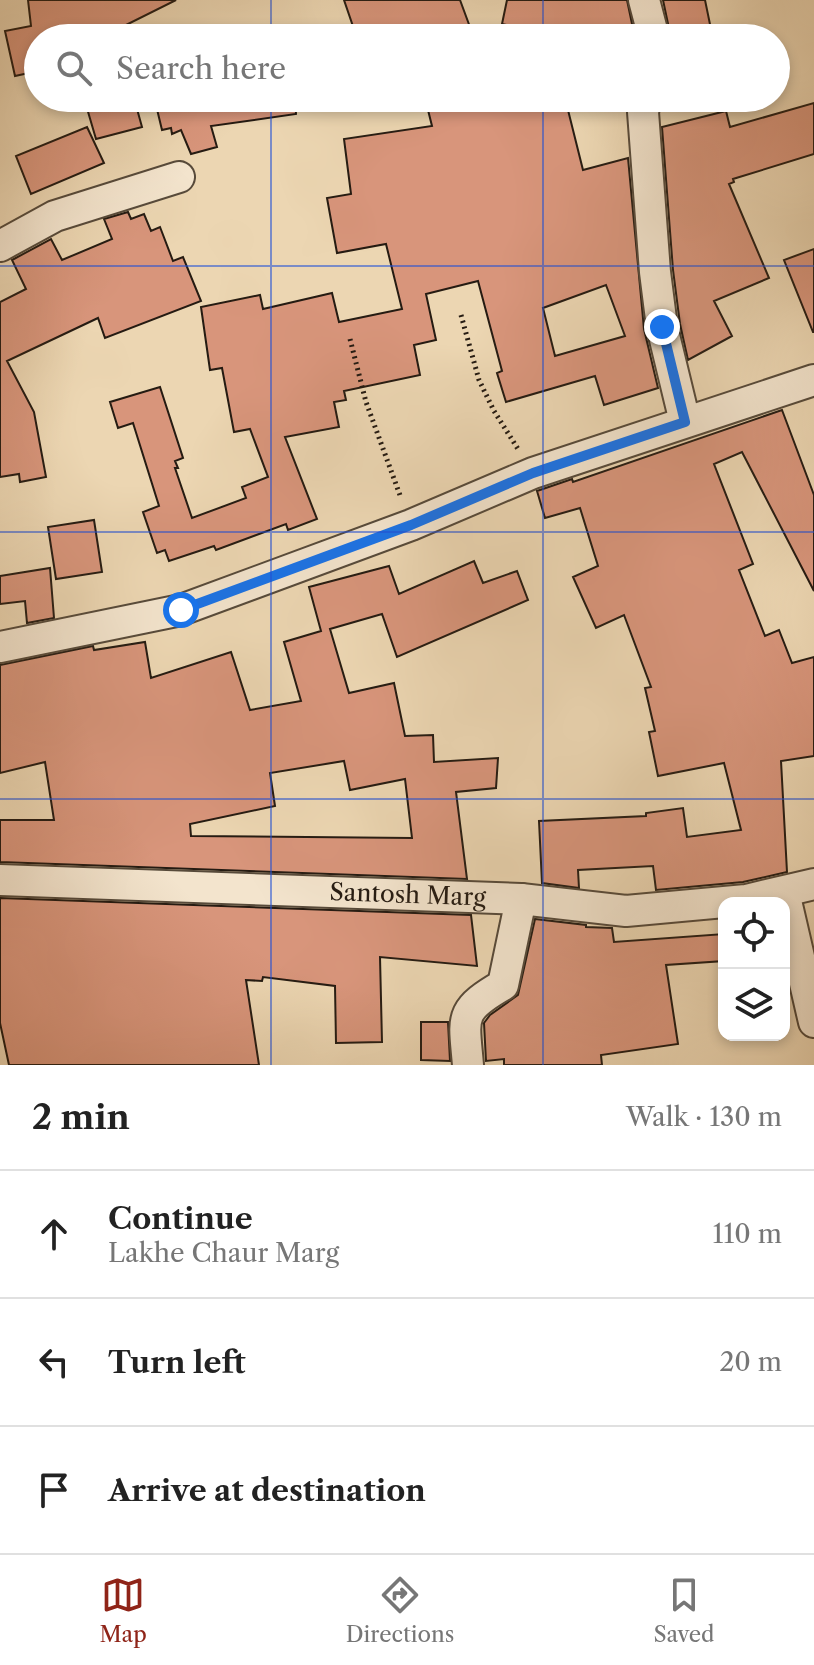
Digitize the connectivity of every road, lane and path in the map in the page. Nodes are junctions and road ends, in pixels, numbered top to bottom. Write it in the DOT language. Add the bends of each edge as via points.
graph roads {
  1 [pos="644,0"];
  2 [pos="650,24"];
  3 [pos="643,112"];
  4 [pos="179,177"];
  5 [pos="0,246"];
  6 [pos="461,315"];
  7 [pos="350,339"];
  8 [pos="814,380"];
  9 [pos="685,422"];
  10 [pos="533,473"];
  11 [pos="411,525"];
  12 [pos="0,647"];
  13 [pos="0,880"];
  14 [pos="814,884"];
  15 [pos="784,892"];
  16 [pos="521,899"];
  17 [pos="814,1022"];
  18 [pos="468,1065"];
  1 -- 2 [label="street"];
  3 -- 9 [label="street" via="662,327"];
  4 -- 5 [label="street" via="55,216"];
  6 -- 10 [label="path" via="479,380"];
  7 -- 11 [label="path" via="366,402"];
  8 -- 9 [label="street"];
  9 -- 10 [label="street"];
  10 -- 11 [label="street"];
  11 -- 12 [label="street" via="181,610"];
  13 -- 16 [label="street, Santosh Marg"];
  14 -- 15 [label="street, Santosh Marg"];
  15 -- 16 [label="street, Santosh Marg" via="626,911"];
  15 -- 17 [label="street"];
  16 -- 18 [label="street" via="503,985 471,1006 464,1021"];
}
